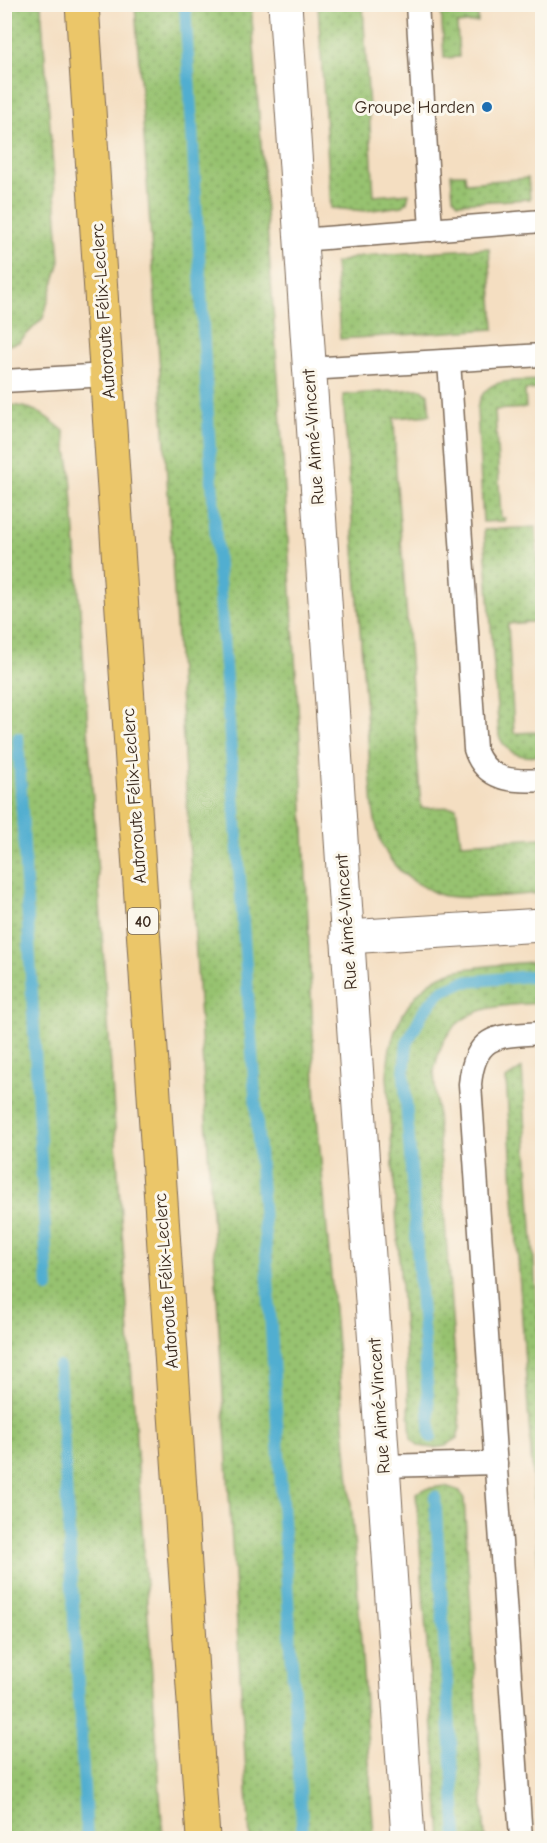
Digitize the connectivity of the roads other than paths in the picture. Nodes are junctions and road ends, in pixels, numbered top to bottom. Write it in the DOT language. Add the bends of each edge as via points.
graph roads {
  1 [pos="82,4"];
  2 [pos="285,4"];
  3 [pos="417,4"];
  4 [pos="543,221"];
  5 [pos="431,230"];
  6 [pos="300,240"];
  7 [pos="543,355"];
  8 [pos="449,361"];
  9 [pos="308,369"];
  10 [pos="107,375"];
  11 [pos="4,381"];
  12 [pos="543,780"];
  13 [pos="543,925"];
  14 [pos="348,937"];
  15 [pos="543,1033"];
  16 [pos="496,1463"];
  17 [pos="383,1466"];
  18 [pos="203,1839"];
  19 [pos="408,1839"];
  20 [pos="521,1839"];
  1 -- 10 [label="highway, Autoroute Félix-Leclerc / 40"];
  2 -- 6 [label="street, Rue Aimé-Vincent"];
  3 -- 5 [label="lane"];
  4 -- 5 [label="lane"];
  5 -- 6 [label="lane"];
  6 -- 9 [label="street, Rue Aimé-Vincent"];
  7 -- 8 [label="lane"];
  8 -- 9 [label="lane"];
  8 -- 12 [label="lane" via="475,749 478,760 503,778 516,782"];
  9 -- 14 [label="street, Rue Aimé-Vincent"];
  10 -- 11 [label="lane"];
  10 -- 18 [label="highway, Autoroute Félix-Leclerc / 40"];
  13 -- 14 [label="street"];
  14 -- 17 [label="street, Rue Aimé-Vincent"];
  15 -- 16 [label="lane" via="494,1038 476,1058 471,1078"];
  16 -- 17 [label="lane"];
  16 -- 20 [label="lane"];
  17 -- 19 [label="street, Rue Aimé-Vincent"];
}
